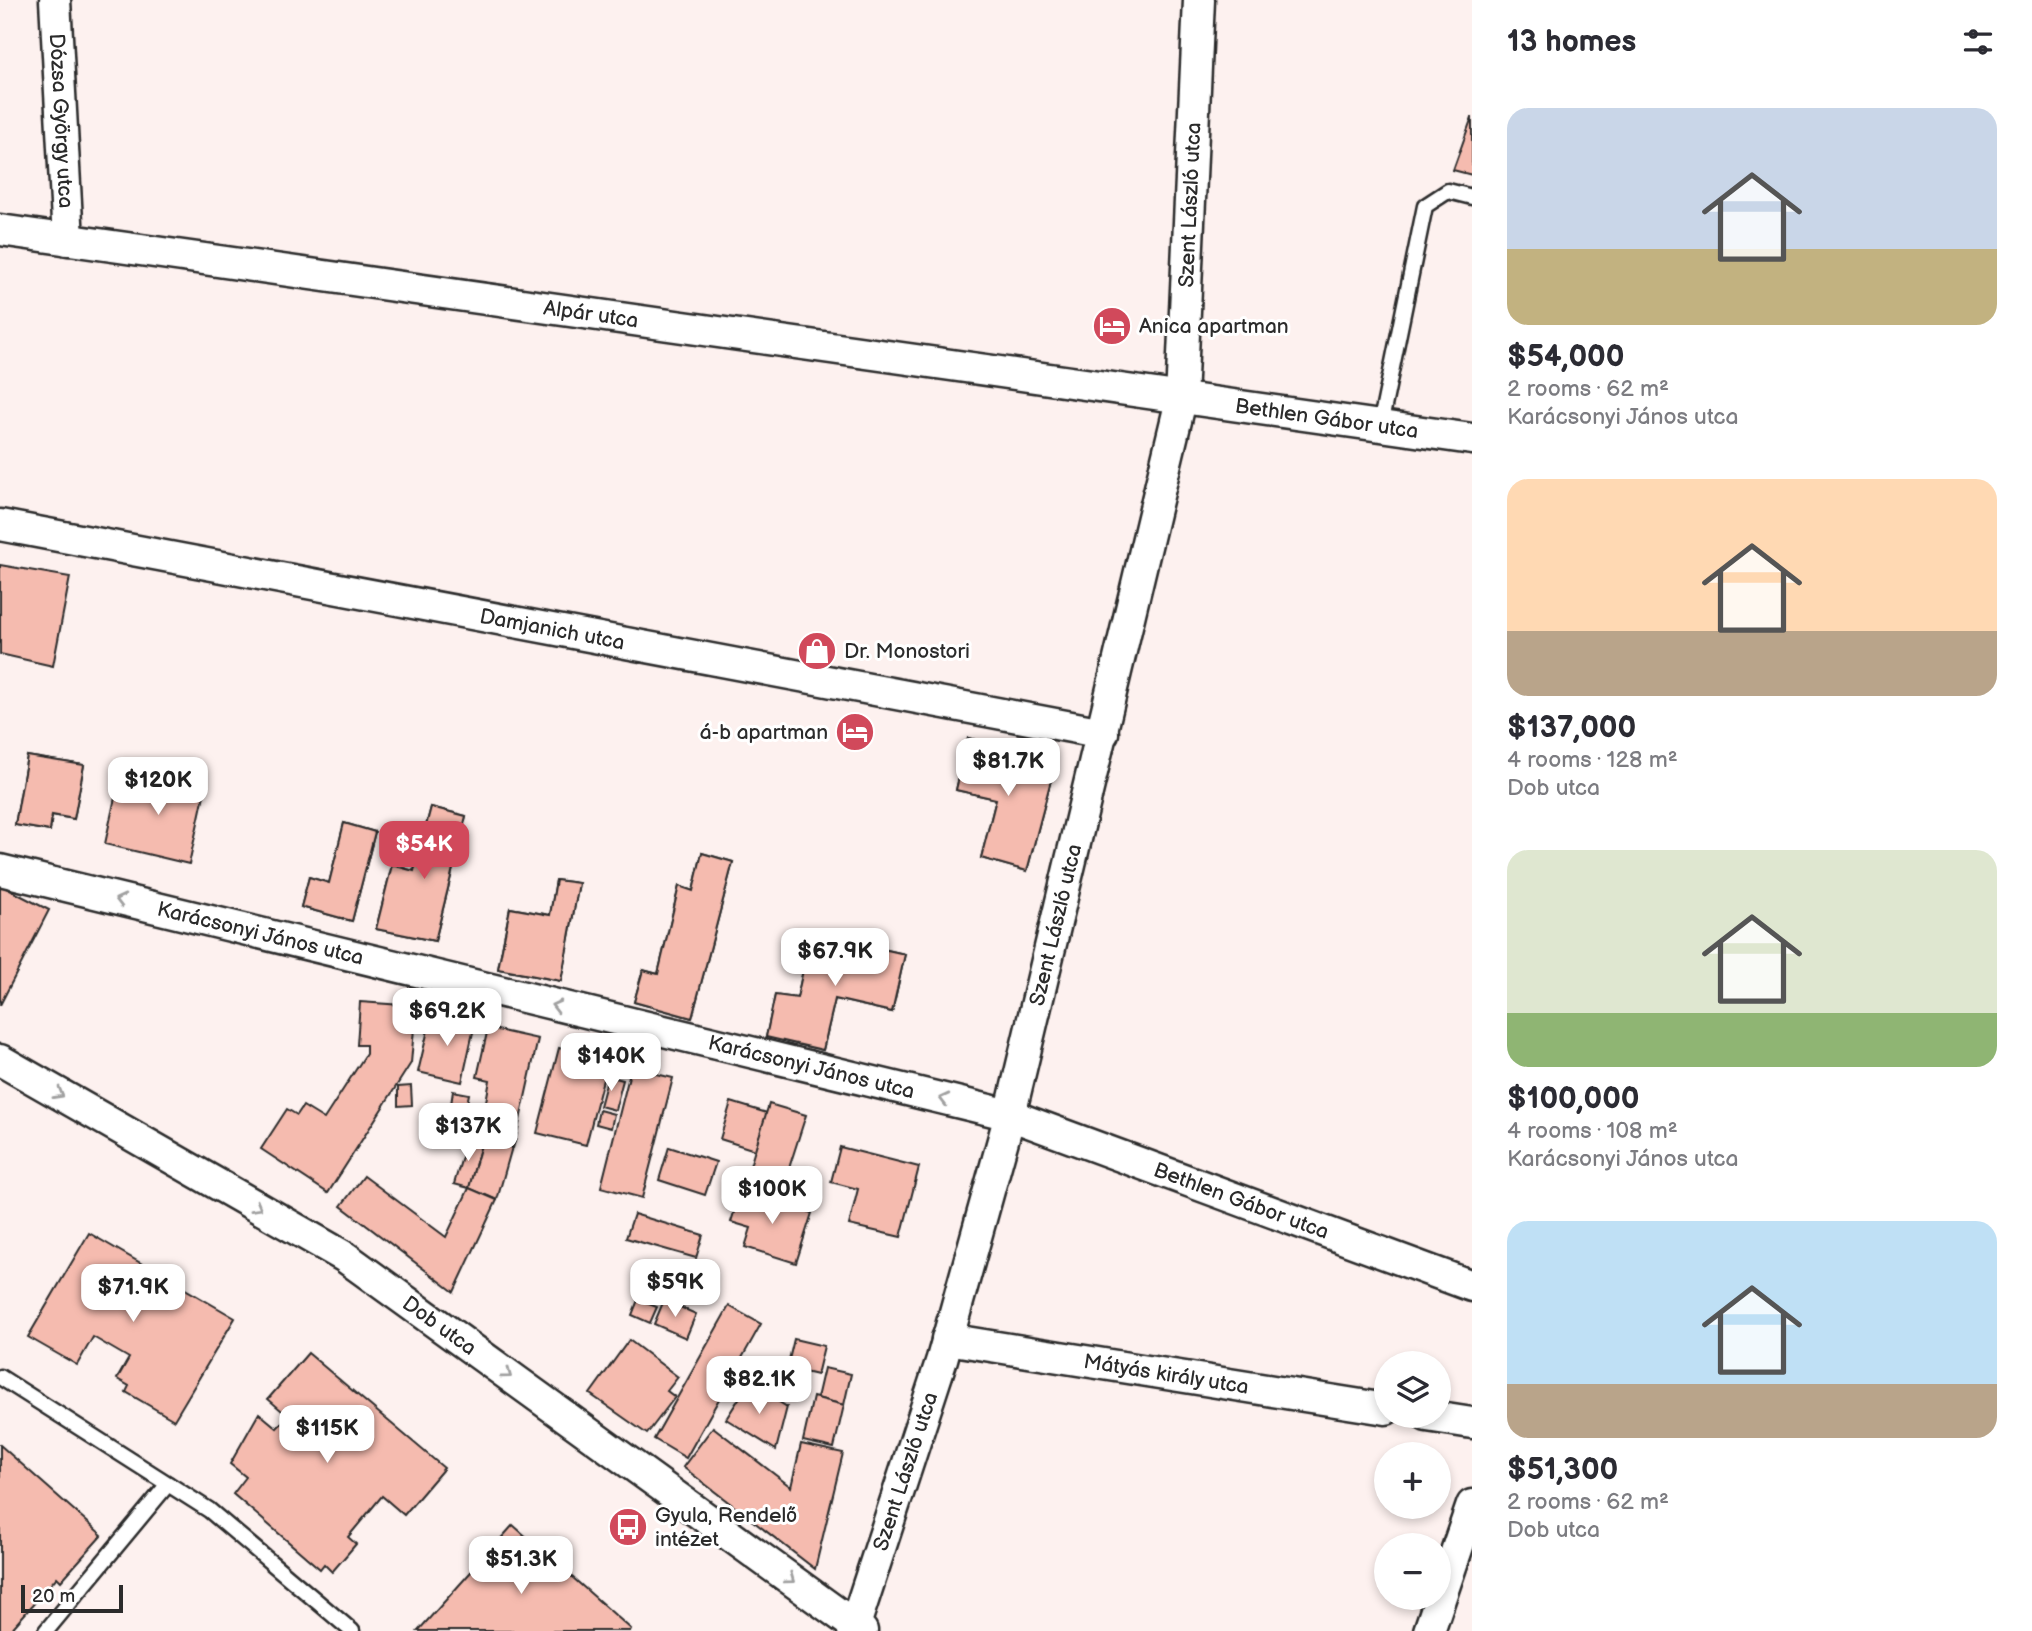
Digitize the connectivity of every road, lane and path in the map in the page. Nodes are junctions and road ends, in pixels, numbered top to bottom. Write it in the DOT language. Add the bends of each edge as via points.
graph roads {
  1 [pos="55,0"];
  2 [pos="1199,0"];
  3 [pos="1472,197"];
  4 [pos="0,230"];
  5 [pos="68,240"];
  6 [pos="1181,400"];
  7 [pos="1380,426"];
  8 [pos="1472,439"];
  9 [pos="0,525"];
  10 [pos="1102,733"];
  11 [pos="0,870"];
  12 [pos="0,1060"];
  13 [pos="1010,1115"];
  14 [pos="1472,1286"];
  15 [pos="947,1339"];
  16 [pos="0,1377"];
  17 [pos="1374,1407"];
  18 [pos="1451,1420"];
  19 [pos="1472,1423"];
  20 [pos="168,1484"];
  21 [pos="1472,1505"];
  22 [pos="857,1629"];
  23 [pos="46,1631"];
  24 [pos="352,1631"];
  25 [pos="1429,1631"];
  1 -- 5 [label="street, Dózsa György utca"];
  2 -- 6 [label="street, Szent László utca"];
  3 -- 7 [label="lane" via="1448,191 1425,206"];
  4 -- 5 [label="street, Alpár utca"];
  5 -- 6 [label="street, Alpár utca"];
  6 -- 7 [label="street, Bethlen Gábor utca"];
  6 -- 10 [label="street, Szent László utca"];
  7 -- 8 [label="street, Bethlen Gábor utca"];
  9 -- 10 [label="street, Damjanich utca"];
  10 -- 13 [label="street, Szent László utca"];
  13 -- 11 [label="street, Karácsonyi János utca, one-way"];
  12 -- 22 [label="street, Dob utca, one-way" via="345,1257"];
  13 -- 14 [label="street, Bethlen Gábor utca"];
  13 -- 15 [label="street, Szent László utca"];
  15 -- 17 [label="street, Mátyás király utca"];
  15 -- 22 [label="street, Szent László utca"];
  16 -- 20 [label="lane"];
  18 -- 19 [label="street"];
  20 -- 23 [label="lane"];
  20 -- 24 [label="lane" via="209,1510"];
  21 -- 25 [label="street"];
}
